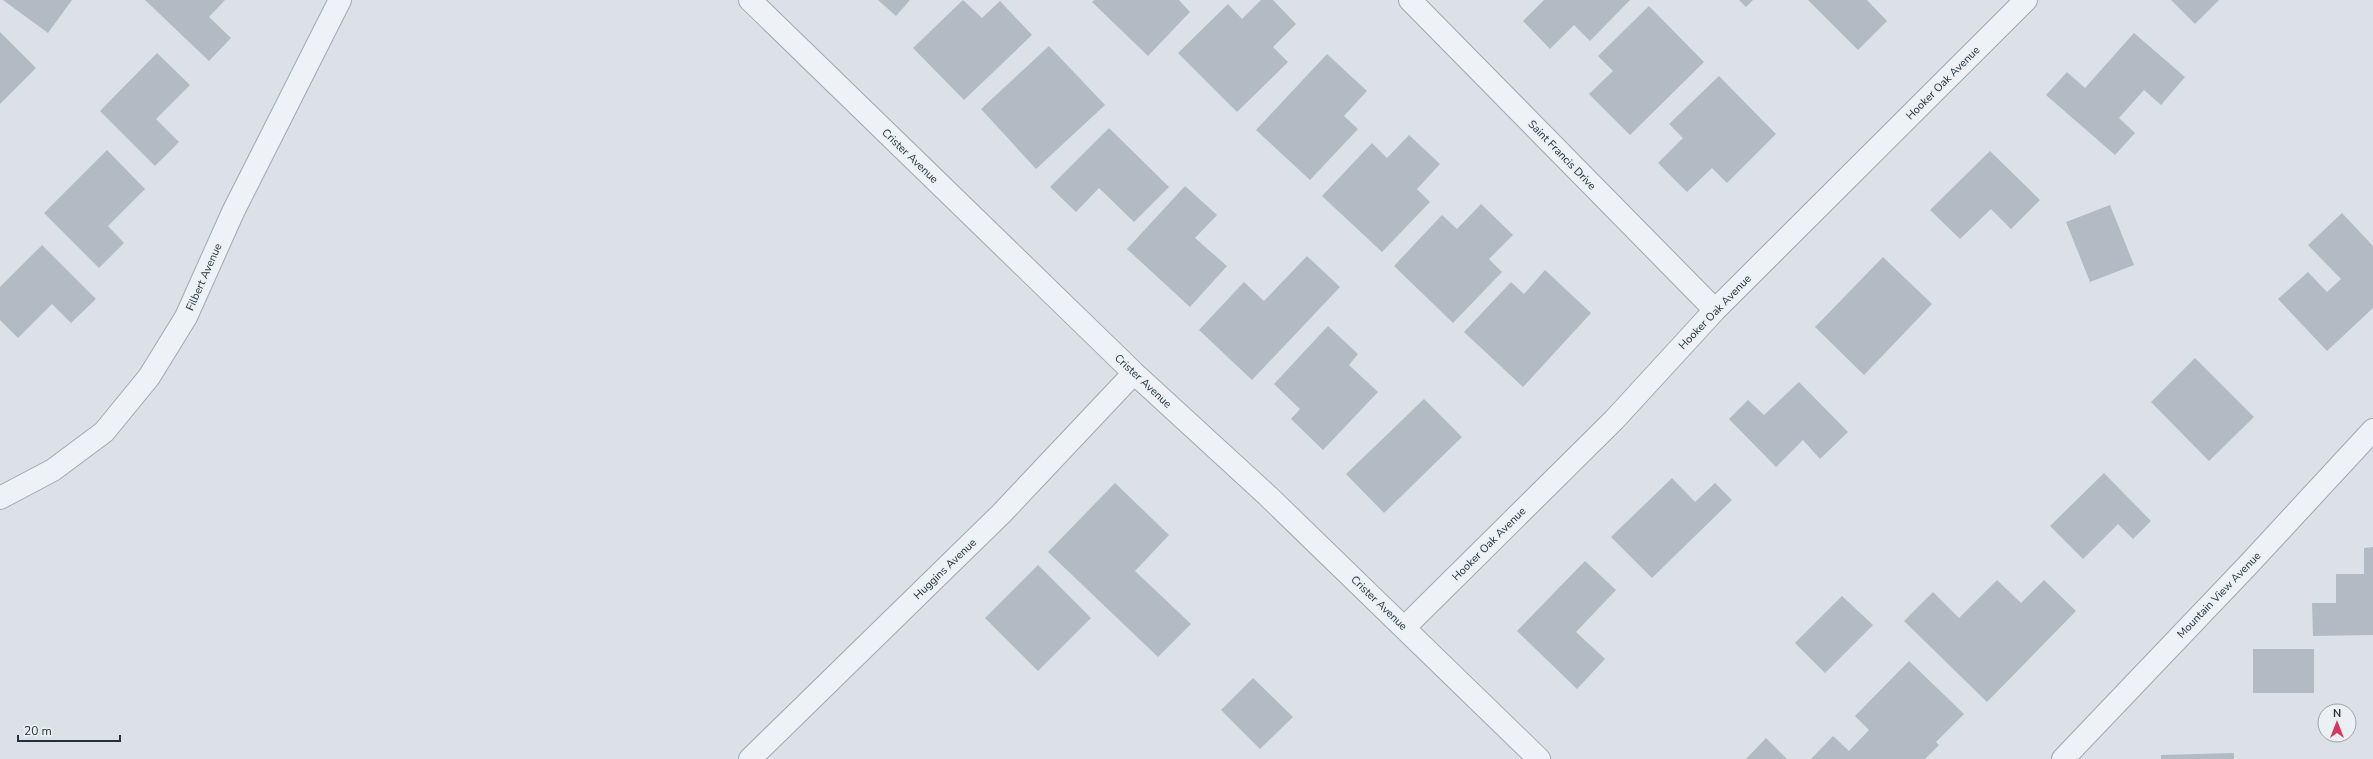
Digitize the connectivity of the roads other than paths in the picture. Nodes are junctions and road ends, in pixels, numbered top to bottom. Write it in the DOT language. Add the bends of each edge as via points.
graph roads {
  1 [pos="340,0"];
  2 [pos="750,0"];
  3 [pos="1410,0"];
  4 [pos="2026,0"];
  5 [pos="1715,310"];
  6 [pos="1134,373"];
  7 [pos="2373,430"];
  8 [pos="0,498"];
  9 [pos="1405,627"];
  10 [pos="750,759"];
  11 [pos="1539,759"];
  12 [pos="2063,759"];
  1 -- 8 [label="street, Filbert Avenue" via="233,212 186,317 149,376 104,432 53,470"];
  2 -- 6 [label="street, Crister Avenue"];
  3 -- 5 [label="street, Saint Francis Drive"];
  4 -- 5 [label="street, Hooker Oak Avenue"];
  5 -- 9 [label="street, Hooker Oak Avenue" via="1614,420"];
  6 -- 9 [label="street, Crister Avenue"];
  6 -- 10 [label="street, Huggins Avenue" via="1001,514"];
  7 -- 12 [label="street, Mountain View Avenue" via="2250,564"];
  9 -- 11 [label="street, Crister Avenue"];
}
